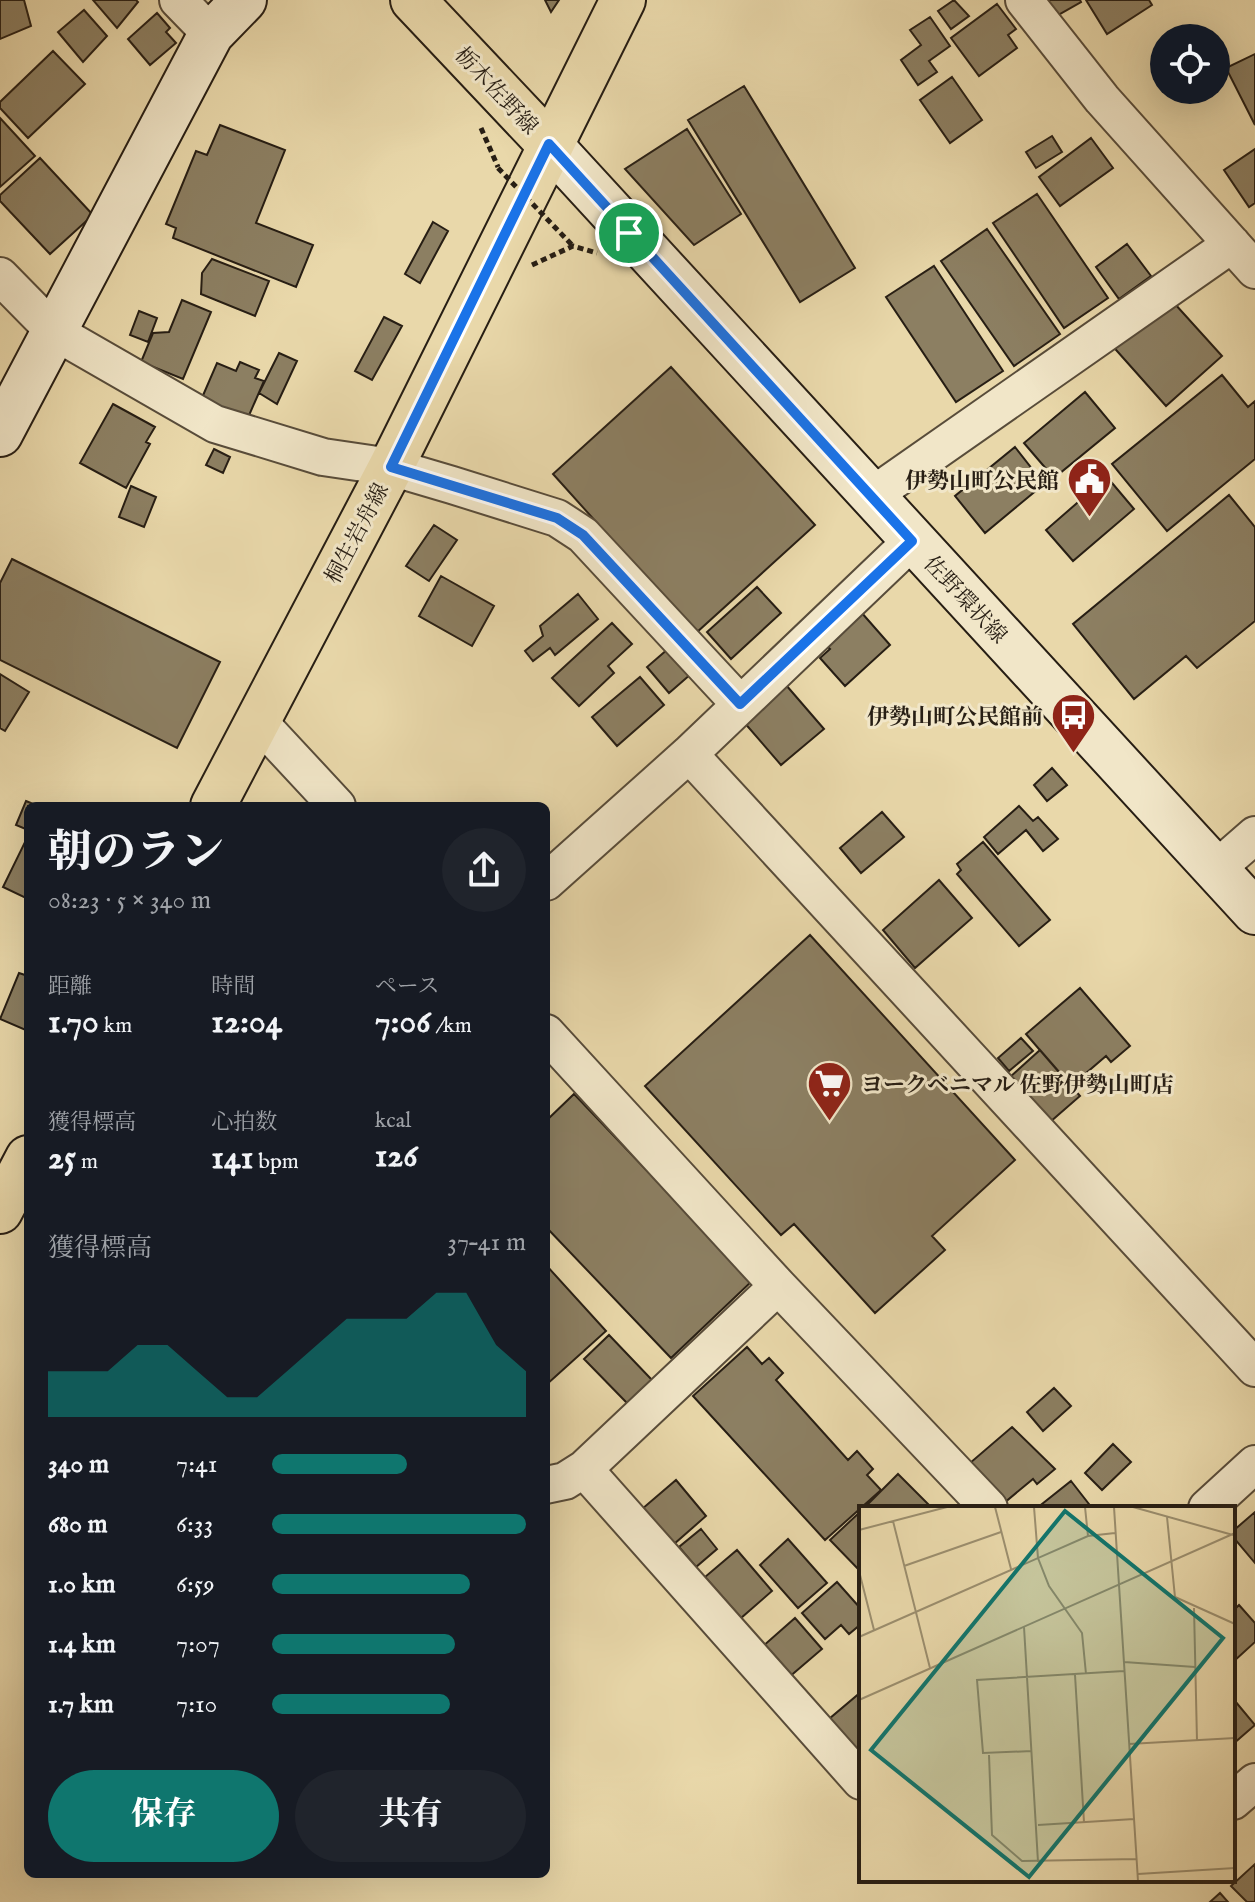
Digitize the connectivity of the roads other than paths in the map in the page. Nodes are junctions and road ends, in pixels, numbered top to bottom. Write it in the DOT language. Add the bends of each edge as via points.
graph roads {
  1 [pos="178,0"];
  2 [pos="244,0"];
  3 [pos="413,0"];
  4 [pos="623,0"];
  5 [pos="1024,0"];
  6 [pos="211,34"];
  7 [pos="549,144"];
  8 [pos="1244,257"];
  9 [pos="0,276"];
  10 [pos="55,332"];
  11 [pos="0,434"];
  12 [pos="391,467"];
  13 [pos="870,497"];
  14 [pos="912,541"];
  15 [pos="740,704"];
  16 [pos="258,721"];
  17 [pos="689,754"];
  18 [pos="215,802"];
  19 [pos="333,802"];
  20 [pos="1255,835"];
  21 [pos="1216,869"];
  22 [pos="550,878"];
  23 [pos="1255,912"];
  24 [pos="550,1037"];
  25 [pos="24,1166"];
  26 [pos="0,1211"];
  27 [pos="778,1286"];
  28 [pos="1255,1368"];
  29 [pos="1255,1464"];
  30 [pos="584,1469"];
  31 [pos="550,1484"];
  32 [pos="987,1506"];
  33 [pos="1209,1506"];
  34 [pos="859,1779"];
  1 -- 6 [label="street"];
  2 -- 6 [label="main road"];
  3 -- 7 [label="main road, 栃木佐野線"];
  4 -- 7 [label="main road, 桐生岩舟線"];
  5 -- 8 [label="street" via="1102,99"];
  6 -- 10 [label="main road"];
  7 -- 12 [label="main road, 桐生岩舟線"];
  7 -- 13 [label="main road, 佐野環状線"];
  8 -- 13 [label="street"];
  9 -- 10 [label="street"];
  10 -- 11 [label="main road"];
  10 -- 12 [label="street" via="215,424 323,457"];
  12 -- 15 [label="street" via="535,510 583,535"];
  12 -- 16 [label="main road, 桐生岩舟線"];
  13 -- 14 [label="main road, 佐野環状線"];
  14 -- 15 [label="street"];
  14 -- 21 [label="main road, 佐野環状線"];
  15 -- 17 [label="street"];
  16 -- 18 [label="main road, 桐生岩舟線"];
  16 -- 19 [label="street"];
  17 -- 22 [label="street"];
  17 -- 28 [label="street"];
  20 -- 21 [label="street"];
  21 -- 23 [label="main road, 佐野環状線"];
  24 -- 27 [label="street"];
  25 -- 26 [label="main road"];
  27 -- 30 [label="street"];
  27 -- 32 [label="street"];
  29 -- 33 [label="street"];
  30 -- 31 [label="street"];
  30 -- 34 [label="street"];
}
